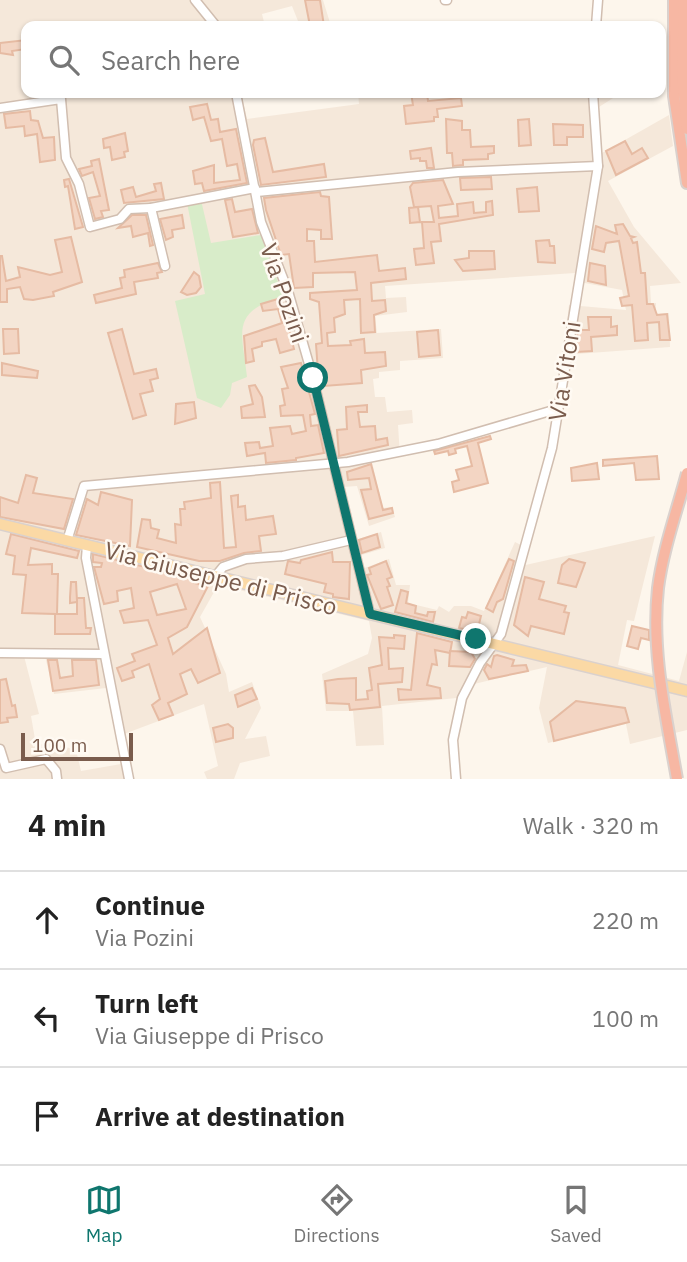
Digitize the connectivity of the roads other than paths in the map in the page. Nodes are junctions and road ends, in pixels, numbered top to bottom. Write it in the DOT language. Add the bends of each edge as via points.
graph roads {
  1 [pos="195,0"];
  2 [pos="598,0"];
  3 [pos="674,0"];
  4 [pos="684,0"];
  5 [pos="212,21"];
  6 [pos="596,21"];
  7 [pos="237,98"];
  8 [pos="593,98"];
  9 [pos="0,108"];
  10 [pos="687,129"];
  11 [pos="598,166"];
  12 [pos="687,183"];
  13 [pos="256,190"];
  14 [pos="150,208"];
  15 [pos="165,266"];
  16 [pos="557,409"];
  17 [pos="335,463"];
  18 [pos="687,473"];
  19 [pos="0,524"];
  20 [pos="351,540"];
  21 [pos="67,541"];
  22 [pos="87,546"];
  23 [pos="214,578"];
  24 [pos="370,614"];
  25 [pos="496,644"];
  26 [pos="0,653"];
  27 [pos="104,654"];
  28 [pos="687,691"];
  29 [pos="0,748"];
  30 [pos="57,779"];
  31 [pos="129,779"];
  32 [pos="456,779"];
  33 [pos="677,779"];
  1 -- 5 [label="street"];
  2 -- 6 [label="street"];
  3 -- 12 [label="highway" via="674,96"];
  4 -- 10 [label="highway"];
  7 -- 13 [label="street, Via Pozini"];
  8 -- 11 [label="street, Via Vitoni"];
  9 -- 14 [label="street" via="61,99 66,158 79,184 90,228 120,219 129,209"];
  11 -- 13 [label="street" via="458,172"];
  11 -- 16 [label="street, Via Vitoni"];
  13 -- 14 [label="street"];
  13 -- 17 [label="street, Via Pozini" via="261,222 288,292"];
  14 -- 15 [label="street"];
  16 -- 17 [label="street" via="438,444"];
  16 -- 25 [label="street, Via Vitoni" via="552,448"];
  17 -- 20 [label="street, Via Pozini"];
  17 -- 21 [label="street" via="84,486"];
  18 -- 33 [label="highway, bridge" via="665,552 656,623 658,671"];
  19 -- 21 [label="main road, Via Giuseppe di Prisco"];
  20 -- 23 [label="street" via="283,556 246,559 223,567"];
  20 -- 24 [label="street, Via Pozini"];
  21 -- 22 [label="main road, Via Giuseppe di Prisco"];
  22 -- 23 [label="main road, Via Giuseppe di Prisco"];
  22 -- 27 [label="street"];
  23 -- 24 [label="main road, Via Giuseppe di Prisco"];
  24 -- 25 [label="main road, Via Giuseppe di Prisco"];
  25 -- 28 [label="main road, Via Giuseppe di Prisco"];
  25 -- 32 [label="street" via="462,698 453,740"];
  26 -- 27 [label="street"];
  27 -- 31 [label="street"];
  29 -- 30 [label="street" via="6,768 47,760"];
}
